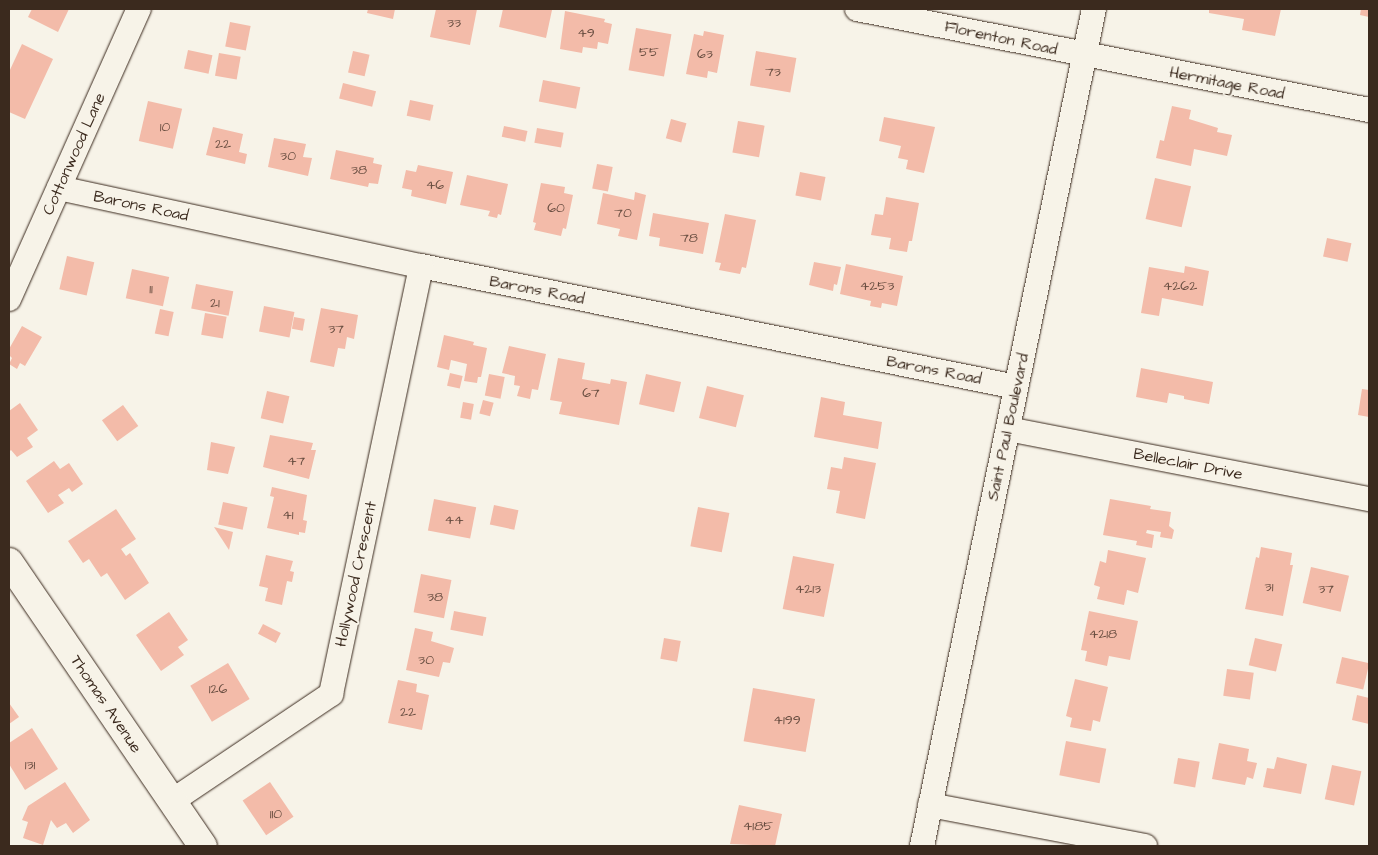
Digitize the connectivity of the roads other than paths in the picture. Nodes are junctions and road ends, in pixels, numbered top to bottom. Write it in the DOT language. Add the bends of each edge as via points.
graph roads {
  1 [pos="140,9"];
  2 [pos="858,9"];
  3 [pos="1094,9"];
  4 [pos="1085,56"];
  5 [pos="1369,110"];
  6 [pos="59,188"];
  7 [pos="421,266"];
  8 [pos="9,299"];
  9 [pos="1016,387"];
  10 [pos="1008,429"];
  11 [pos="1369,499"];
  12 [pos="9,562"];
  13 [pos="172,801"];
  14 [pos="930,805"];
  15 [pos="203,846"];
  16 [pos="922,846"];
  17 [pos="1145,846"];
  1 -- 6 [label="street, Cottonwood Lane"];
  2 -- 4 [label="street, Florenton Road"];
  3 -- 4 [label="street, Saint Paul Boulevard"];
  4 -- 5 [label="street, Hermitage Road"];
  4 -- 9 [label="street, Saint Paul Boulevard"];
  6 -- 7 [label="street, Barons Road"];
  6 -- 8 [label="street, Cottonwood Lane"];
  7 -- 9 [label="street, Barons Road"];
  7 -- 13 [label="street, Hollywood Crescent" via="331,694"];
  9 -- 10 [label="street, Saint Paul Boulevard"];
  10 -- 11 [label="street, Belleclair Drive"];
  10 -- 14 [label="street, Saint Paul Boulevard"];
  12 -- 13 [label="main road, Thomas Avenue"];
  13 -- 15 [label="main road, Thomas Avenue"];
  14 -- 16 [label="street, Saint Paul Boulevard"];
  14 -- 17 [label="street"];
}
